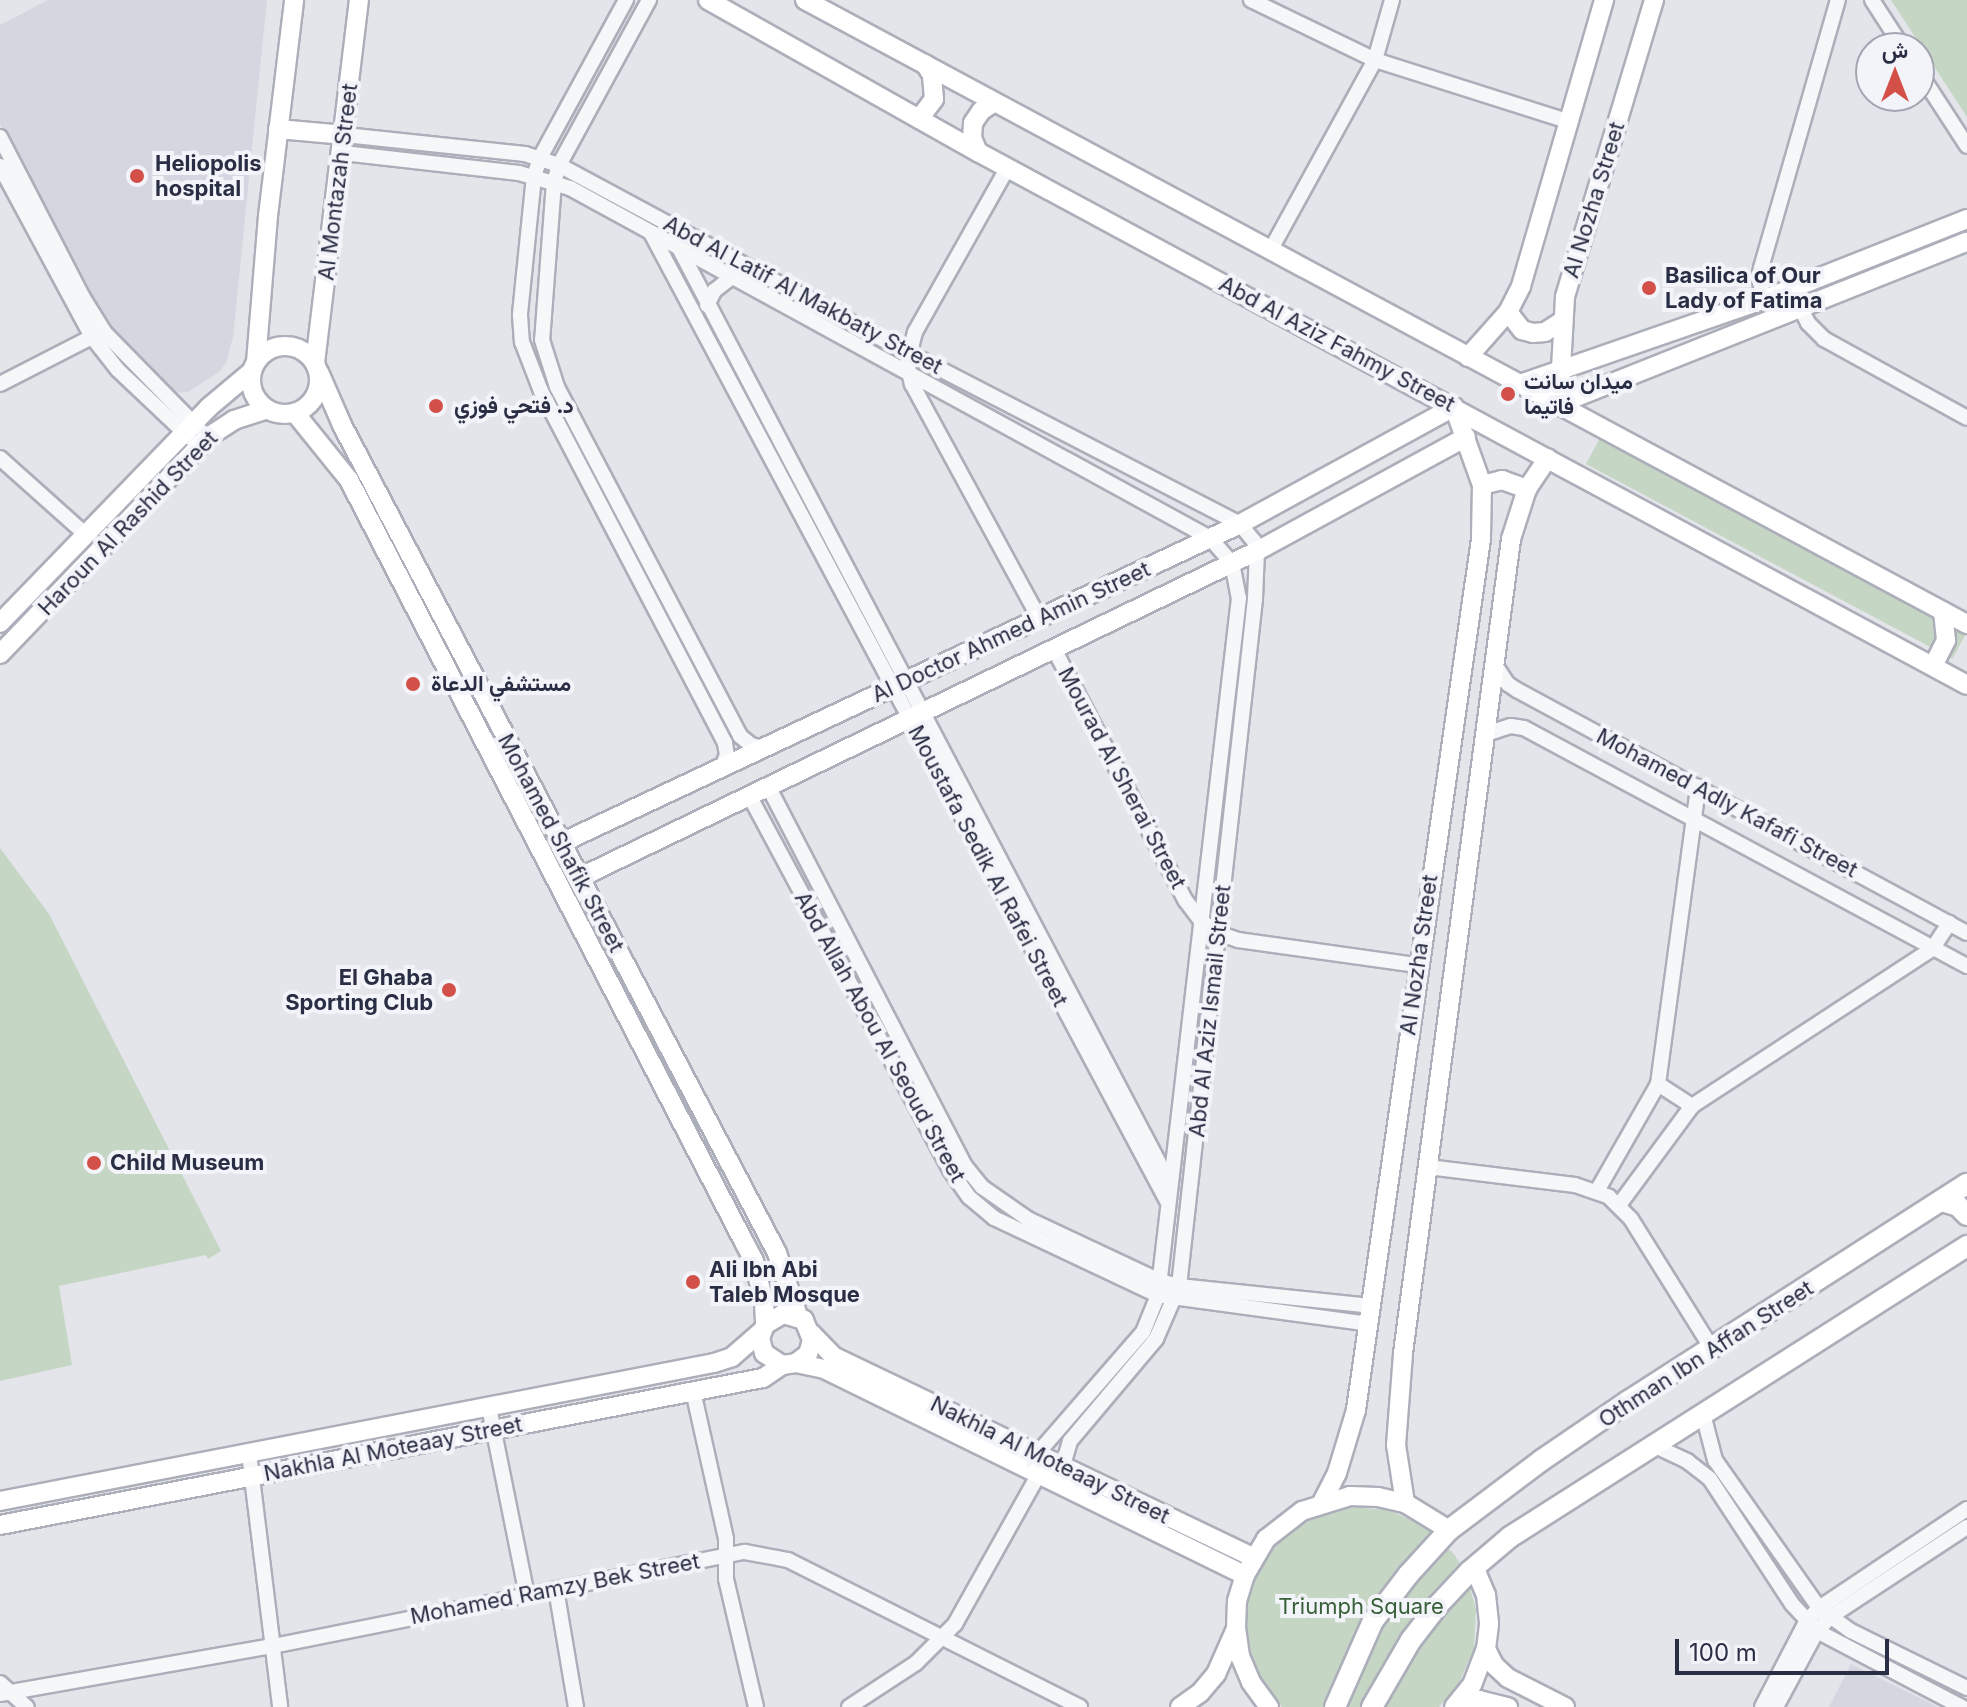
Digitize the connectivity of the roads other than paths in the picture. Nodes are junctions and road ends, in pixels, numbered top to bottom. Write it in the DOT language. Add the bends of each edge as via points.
graph roads {
  1 [pos="294,0"];
  2 [pos="359,0"];
  3 [pos="626,0"];
  4 [pos="649,0"];
  5 [pos="708,0"];
  6 [pos="805,0"];
  7 [pos="1251,0"];
  8 [pos="1392,0"];
  9 [pos="1604,0"];
  10 [pos="1654,0"];
  11 [pos="1838,0"];
  12 [pos="1872,0"];
  13 [pos="1893,32"];
  14 [pos="1375,60"];
  15 [pos="925,64"];
  16 [pos="1935,97"];
  17 [pos="993,103"];
  18 [pos="919,119"];
  19 [pos="1570,122"];
  20 [pos="278,129"];
  21 [pos="0,137"];
  22 [pos="344,144"];
  23 [pos="1967,146"];
  24 [pos="978,152"];
  25 [pos="540,158"];
  26 [pos="559,165"];
  27 [pos="0,166"];
  28 [pos="1008,167"];
  29 [pos="534,176"];
  30 [pos="554,182"];
  31 [pos="12,192"];
  32 [pos="1967,219"];
  33 [pos="651,232"];
  34 [pos="685,232"];
  35 [pos="1967,242"];
  36 [pos="678,247"];
  37 [pos="1270,251"];
  38 [pos="732,277"];
  39 [pos="1765,299"];
  40 [pos="707,305"];
  41 [pos="1801,309"];
  42 [pos="1508,312"];
  43 [pos="1562,321"];
  44 [pos="92,337"];
  45 [pos="907,352"];
  46 [pos="1468,357"];
  47 [pos="254,366"];
  48 [pos="1562,367"];
  49 [pos="317,368"];
  50 [pos="908,374"];
  51 [pos="0,384"];
  52 [pos="1520,384"];
  53 [pos="1559,404"];
  54 [pos="1454,407"];
  55 [pos="267,409"];
  56 [pos="295,413"];
  57 [pos="1967,418"];
  58 [pos="189,428"];
  59 [pos="1466,437"];
  60 [pos="204,442"];
  61 [pos="0,458"];
  62 [pos="1548,458"];
  63 [pos="1482,485"];
  64 [pos="1527,489"];
  65 [pos="1240,524"];
  66 [pos="86,535"];
  67 [pos="1210,538"];
  68 [pos="1257,551"];
  69 [pos="1232,563"];
  70 [pos="1943,611"];
  71 [pos="1039,618"];
  72 [pos="0,623"];
  73 [pos="1967,624"];
  74 [pos="1054,649"];
  75 [pos="0,654"];
  76 [pos="1495,665"];
  77 [pos="1933,666"];
  78 [pos="900,684"];
  79 [pos="1967,685"];
  80 [pos="916,715"];
  81 [pos="1486,734"];
  82 [pos="764,748"];
  83 [pos="722,767"];
  84 [pos="768,786"];
  85 [pos="1698,787"];
  86 [pos="749,795"];
  87 [pos="1694,819"];
  88 [pos="561,843"];
  89 [pos="579,878"];
  90 [pos="1201,921"];
  91 [pos="1949,923"];
  92 [pos="1218,933"];
  93 [pos="1967,933"];
  94 [pos="1933,948"];
  95 [pos="1417,965"];
  96 [pos="1967,966"];
  97 [pos="1658,1084"];
  98 [pos="1692,1106"];
  99 [pos="1428,1167"];
  100 [pos="1170,1184"];
  101 [pos="1967,1184"];
  102 [pos="1597,1191"];
  103 [pos="1941,1201"];
  104 [pos="1168,1203"];
  105 [pos="1619,1205"];
  106 [pos="1967,1215"];
  107 [pos="1967,1246"];
  108 [pos="791,1287"];
  109 [pos="1159,1288"];
  110 [pos="1177,1293"];
  111 [pos="763,1296"];
  112 [pos="1370,1315"];
  113 [pos="798,1316"];
  114 [pos="763,1328"];
  115 [pos="811,1333"];
  116 [pos="1713,1350"];
  117 [pos="828,1362"];
  118 [pos="789,1364"];
  119 [pos="693,1391"];
  120 [pos="489,1407"];
  121 [pos="1703,1414"];
  122 [pos="494,1430"];
  123 [pos="1653,1445"];
  124 [pos="249,1453"];
  125 [pos="1037,1454"];
  126 [pos="1063,1466"];
  127 [pos="1039,1474"];
  128 [pos="253,1476"];
  129 [pos="0,1501"];
  130 [pos="1322,1502"];
  131 [pos="1405,1503"];
  132 [pos="1967,1509"];
  133 [pos="0,1525"];
  134 [pos="1967,1527"];
  135 [pos="1449,1530"];
  136 [pos="726,1555"];
  137 [pos="1253,1557"];
  138 [pos="1474,1567"];
  139 [pos="1245,1575"];
  140 [pos="556,1589"];
  141 [pos="527,1595"];
  142 [pos="1824,1612"];
  143 [pos="1812,1626"];
  144 [pos="1236,1628"];
  145 [pos="944,1637"];
  146 [pos="273,1646"];
  147 [pos="1486,1649"];
  148 [pos="1967,1688"];
  149 [pos="3,1690"];
  150 [pos="1457,1704"];
  151 [pos="27,1707"];
  152 [pos="280,1707"];
  153 [pos="576,1707"];
  154 [pos="756,1707"];
  155 [pos="849,1707"];
  156 [pos="1080,1707"];
  157 [pos="1180,1707"];
  158 [pos="1269,1707"];
  159 [pos="1335,1707"];
  160 [pos="1372,1707"];
  161 [pos="1508,1707"];
  162 [pos="1565,1707"];
  163 [pos="1762,1707"];
  164 [pos="1776,1707"];
  165 [pos="1962,1707"];
  1 -- 20 [label="street"];
  2 -- 22 [label="street, Al Montazah Street"];
  3 -- 25 [label="street"];
  4 -- 26 [label="street"];
  5 -- 18 [label="street, Abd Al Aziz Fahmy Street"];
  6 -- 15 [label="street"];
  7 -- 14 [label="street"];
  8 -- 14 [label="street"];
  9 -- 19 [label="street, Al Nozha Street"];
  10 -- 43 [label="street, Al Nozha Street"];
  11 -- 39 [label="street" via="1761,268"];
  12 -- 13 [label="street"];
  14 -- 19 [label="street"];
  14 -- 37 [label="street"];
  15 -- 17 [label="street"];
  15 -- 18 [label="street" via="935,87 928,110"];
  16 -- 23 [label="street"];
  17 -- 24 [label="street" via="973,123"];
  17 -- 37 [label="street"];
  18 -- 24 [label="street, Abd Al Aziz Fahmy Street"];
  19 -- 42 [label="street, Al Nozha Street" via="1530,259"];
  20 -- 22 [label="street"];
  20 -- 47 [label="street"];
  21 -- 31 [label="street"];
  22 -- 25 [label="street, Abd Al Latif Al Makbaty Street"];
  22 -- 29 [label="street, Abd Al Latif Al Makbaty Street"];
  22 -- 49 [label="street, Al Montazah Street"];
  24 -- 28 [label="street, Abd Al Aziz Fahmy Street"];
  25 -- 26 [label="street, Abd Al Latif Al Makbaty Street"];
  25 -- 29 [label="street"];
  26 -- 30 [label="street"];
  26 -- 34 [label="street, Abd Al Latif Al Makbaty Street"];
  27 -- 31 [label="street"];
  28 -- 45 [label="street"];
  28 -- 54 [label="street, Abd Al Aziz Fahmy Street"];
  29 -- 30 [label="street, Abd Al Latif Al Makbaty Street"];
  29 -- 83 [label="street" via="520,315 529,368 725,743"];
  30 -- 33 [label="street, Abd Al Latif Al Makbaty Street"];
  30 -- 82 [label="street" via="541,315 547,364 740,736"];
  31 -- 44 [label="street"];
  31 -- 58 [label="street" via="105,333"];
  32 -- 39 [label="street"];
  33 -- 36 [label="street, Abd Al Latif Al Makbaty Street"];
  33 -- 78 [label="street, Moustafa Sedik Al Rafei Street"];
  34 -- 36 [label="street"];
  34 -- 45 [label="street, Abd Al Latif Al Makbaty Street"];
  35 -- 41 [label="street"];
  36 -- 38 [label="street, Abd Al Latif Al Makbaty Street"];
  36 -- 40 [label="street, Moustafa Sedik Al Rafei Street"];
  37 -- 46 [label="street"];
  38 -- 40 [label="street" via="719,285"];
  38 -- 50 [label="street, Abd Al Latif Al Makbaty Street"];
  39 -- 48 [label="street"];
  40 -- 78 [label="street, Moustafa Sedik Al Rafei Street"];
  41 -- 53 [label="street"];
  41 -- 57 [label="street" via="1824,339"];
  42 -- 43 [label="street" via="1513,322 1533,333"];
  42 -- 46 [label="street, Al Nozha Street"];
  43 -- 48 [label="street, Al Nozha Street"];
  44 -- 51 [label="street"];
  44 -- 58 [label="street" via="118,370"];
  45 -- 50 [label="street"];
  45 -- 65 [label="street, Abd Al Latif Al Makbaty Street"];
  46 -- 52 [label="street"];
  47 -- 49 [label="street" via="267,351 282,346 297,348"];
  47 -- 55 [label="street" via="253,392"];
  47 -- 58 [label="street, Haroun Al Rashid Street"];
  48 -- 52 [label="street"];
  48 -- 53 [label="street, Al Nozha Street"];
  49 -- 56 [label="street" via="315,397"];
  49 -- 88 [label="street, Mohamed Shafik Street"];
  50 -- 67 [label="street, Abd Al Latif Al Makbaty Street"];
  50 -- 71 [label="street"];
  52 -- 53 [label="street"];
  53 -- 70 [label="street"];
  54 -- 59 [label="street, Al Nozha Street"];
  54 -- 62 [label="street, Abd Al Aziz Fahmy Street"];
  54 -- 65 [label="street, Al Doctor Ahmed Amin Street"];
  55 -- 56 [label="street"];
  55 -- 60 [label="street, Haroun Al Rashid Street" via="234,420"];
  56 -- 111 [label="street, Mohamed Shafik Street" via="349,480 744,1242"];
  58 -- 60 [label="street"];
  58 -- 66 [label="street, Haroun Al Rashid Street"];
  59 -- 63 [label="street, Al Nozha Street"];
  59 -- 68 [label="street, Al Doctor Ahmed Amin Street"];
  60 -- 75 [label="street, Haroun Al Rashid Street"];
  61 -- 66 [label="street"];
  62 -- 64 [label="street, Al Nozha Street"];
  62 -- 77 [label="street, Abd Al Aziz Fahmy Street"];
  63 -- 64 [label="street" via="1502,480"];
  63 -- 95 [label="street, Al Nozha Street" via="1481,539"];
  64 -- 76 [label="street, Al Nozha Street" via="1514,524"];
  65 -- 67 [label="street, Al Doctor Ahmed Amin Street"];
  65 -- 68 [label="street"];
  66 -- 72 [label="street, Haroun Al Rashid Street"];
  67 -- 69 [label="street"];
  67 -- 71 [label="street, Al Doctor Ahmed Amin Street"];
  68 -- 69 [label="street, Al Doctor Ahmed Amin Street"];
  68 -- 92 [label="street, Abd Al Aziz Ismail Street"];
  69 -- 74 [label="street, Al Doctor Ahmed Amin Street"];
  69 -- 90 [label="street, Abd Al Aziz Ismail Street" via="1239,598"];
  70 -- 73 [label="street"];
  70 -- 77 [label="street" via="1946,640"];
  71 -- 78 [label="street, Al Doctor Ahmed Amin Street"];
  74 -- 80 [label="street, Al Doctor Ahmed Amin Street"];
  74 -- 90 [label="street, Mourad Al Sherai Street"];
  76 -- 81 [label="street, Al Nozha Street"];
  76 -- 85 [label="street, Mohamed Adly Kafafi Street" via="1517,690"];
  77 -- 79 [label="street, Abd Al Aziz Fahmy Street"];
  78 -- 80 [label="street, Moustafa Sedik Al Rafei Street"];
  78 -- 82 [label="street, Al Doctor Ahmed Amin Street"];
  80 -- 84 [label="street, Al Doctor Ahmed Amin Street"];
  80 -- 100 [label="street, Moustafa Sedik Al Rafei Street"];
  80 -- 104 [label="street, Moustafa Sedik Al Rafei Street"];
  81 -- 87 [label="street, Mohamed Adly Kafafi Street" via="1511,726 1524,728"];
  81 -- 99 [label="street, Al Nozha Street"];
  82 -- 83 [label="street, Al Doctor Ahmed Amin Street"];
  83 -- 88 [label="street, Al Doctor Ahmed Amin Street"];
  84 -- 86 [label="street, Al Doctor Ahmed Amin Street"];
  84 -- 109 [label="street, Abd Allah Abou Al Seoud Street" via="965,1166 1004,1205"];
  85 -- 87 [label="street"];
  85 -- 91 [label="street, Mohamed Adly Kafafi Street"];
  86 -- 89 [label="street, Al Doctor Ahmed Amin Street"];
  86 -- 109 [label="street, Abd Allah Abou Al Seoud Street" via="969,1197 1022,1234"];
  87 -- 94 [label="street, Mohamed Adly Kafafi Street"];
  87 -- 97 [label="street"];
  88 -- 89 [label="street, Mohamed Shafik Street"];
  89 -- 108 [label="street, Mohamed Shafik Street"];
  90 -- 92 [label="street, Mourad Al Sherai Street"];
  90 -- 100 [label="street, Abd Al Aziz Ismail Street"];
  91 -- 93 [label="street, Mohamed Adly Kafafi Street"];
  91 -- 94 [label="street"];
  92 -- 95 [label="street, Mourad Al Sherai Street"];
  92 -- 110 [label="street, Abd Al Aziz Ismail Street"];
  94 -- 96 [label="street, Mohamed Adly Kafafi Street"];
  94 -- 98 [label="street"];
  95 -- 112 [label="street, Al Nozha Street"];
  97 -- 98 [label="street"];
  97 -- 102 [label="street"];
  98 -- 105 [label="street"];
  99 -- 102 [label="street"];
  99 -- 131 [label="street, Al Nozha Street" via="1397,1415"];
  100 -- 104 [label="street, Abd Al Aziz Ismail Street"];
  101 -- 103 [label="main road, Othman Ibn Affan Street"];
  102 -- 105 [label="street"];
  103 -- 106 [label="main road"];
  103 -- 116 [label="main road, Othman Ibn Affan Street"];
  104 -- 109 [label="street, Abd Al Aziz Ismail Street"];
  105 -- 116 [label="street"];
  107 -- 121 [label="main road"];
  108 -- 111 [label="street" via="778,1297"];
  108 -- 113 [label="street, Mohamed Shafik Street"];
  109 -- 110 [label="street, Abd Allah Abou Al Seoud Street"];
  109 -- 125 [label="street, Abd Al Aziz Ismail Street" via="1143,1332"];
  110 -- 112 [label="street, Abd Allah Abou Al Seoud Street"];
  110 -- 126 [label="street, Abd Al Aziz Ismail Street" via="1156,1339 1070,1441"];
  111 -- 114 [label="street, Mohamed Shafik Street"];
  112 -- 130 [label="street, Al Nozha Street" via="1348,1442"];
  113 -- 114 [label="street" via="783,1314"];
  113 -- 115 [label="street"];
  114 -- 118 [label="street" via="764,1353"];
  114 -- 120 [label="street, Nakhla Al Moteaay Street" via="732,1357 714,1363"];
  115 -- 117 [label="street, Nakhla Al Moteaay Street"];
  115 -- 118 [label="street" via="808,1354"];
  116 -- 135 [label="main road, Othman Ibn Affan Street" via="1542,1460"];
  117 -- 118 [label="street, Nakhla Al Moteaay Street"];
  117 -- 125 [label="street, Nakhla Al Moteaay Street"];
  117 -- 127 [label="street, Nakhla Al Moteaay Street"];
  118 -- 119 [label="street, Nakhla Al Moteaay Street" via="763,1378"];
  119 -- 122 [label="street, Nakhla Al Moteaay Street"];
  119 -- 136 [label="street"];
  120 -- 122 [label="street"];
  120 -- 124 [label="street, Nakhla Al Moteaay Street"];
  121 -- 123 [label="main road"];
  121 -- 142 [label="street" via="1715,1460"];
  122 -- 128 [label="street, Nakhla Al Moteaay Street"];
  122 -- 141 [label="street"];
  123 -- 138 [label="main road" via="1510,1537"];
  123 -- 143 [label="street" via="1710,1479"];
  124 -- 128 [label="street"];
  124 -- 129 [label="street, Nakhla Al Moteaay Street"];
  125 -- 126 [label="street, Nakhla Al Moteaay Street"];
  126 -- 137 [label="street, Nakhla Al Moteaay Street"];
  127 -- 139 [label="street, Nakhla Al Moteaay Street"];
  127 -- 145 [label="street" via="964,1611"];
  128 -- 133 [label="street, Nakhla Al Moteaay Street"];
  128 -- 146 [label="street"];
  130 -- 131 [label="street" via="1350,1496"];
  130 -- 137 [label="street" via="1283,1524"];
  131 -- 135 [label="street"];
  132 -- 142 [label="street"];
  134 -- 142 [label="street"];
  135 -- 159 [label="main road" via="1373,1621"];
  136 -- 140 [label="street, Mohamed Ramzy Bek Street"];
  136 -- 145 [label="street, Mohamed Ramzy Bek Street" via="767,1553 788,1560"];
  136 -- 154 [label="street" via="726,1579"];
  137 -- 139 [label="street"];
  138 -- 147 [label="street" via="1486,1595"];
  138 -- 160 [label="main road" via="1411,1640"];
  139 -- 144 [label="street"];
  140 -- 141 [label="street, Mohamed Ramzy Bek Street"];
  140 -- 153 [label="street"];
  141 -- 146 [label="street, Mohamed Ramzy Bek Street"];
  142 -- 143 [label="street"];
  142 -- 148 [label="street"];
  143 -- 163 [label="street"];
  143 -- 164 [label="street"];
  143 -- 165 [label="street"];
  144 -- 157 [label="street" via="1216,1674"];
  144 -- 158 [label="street" via="1246,1669"];
  145 -- 155 [label="street" via="916,1663"];
  145 -- 156 [label="street, Mohamed Ramzy Bek Street"];
  146 -- 149 [label="street, Mohamed Ramzy Bek Street"];
  146 -- 152 [label="street"];
  147 -- 150 [label="street"];
  147 -- 162 [label="street" via="1508,1678"];
  149 -- 151 [label="street"];
  150 -- 161 [label="street" via="1479,1700"];
}
